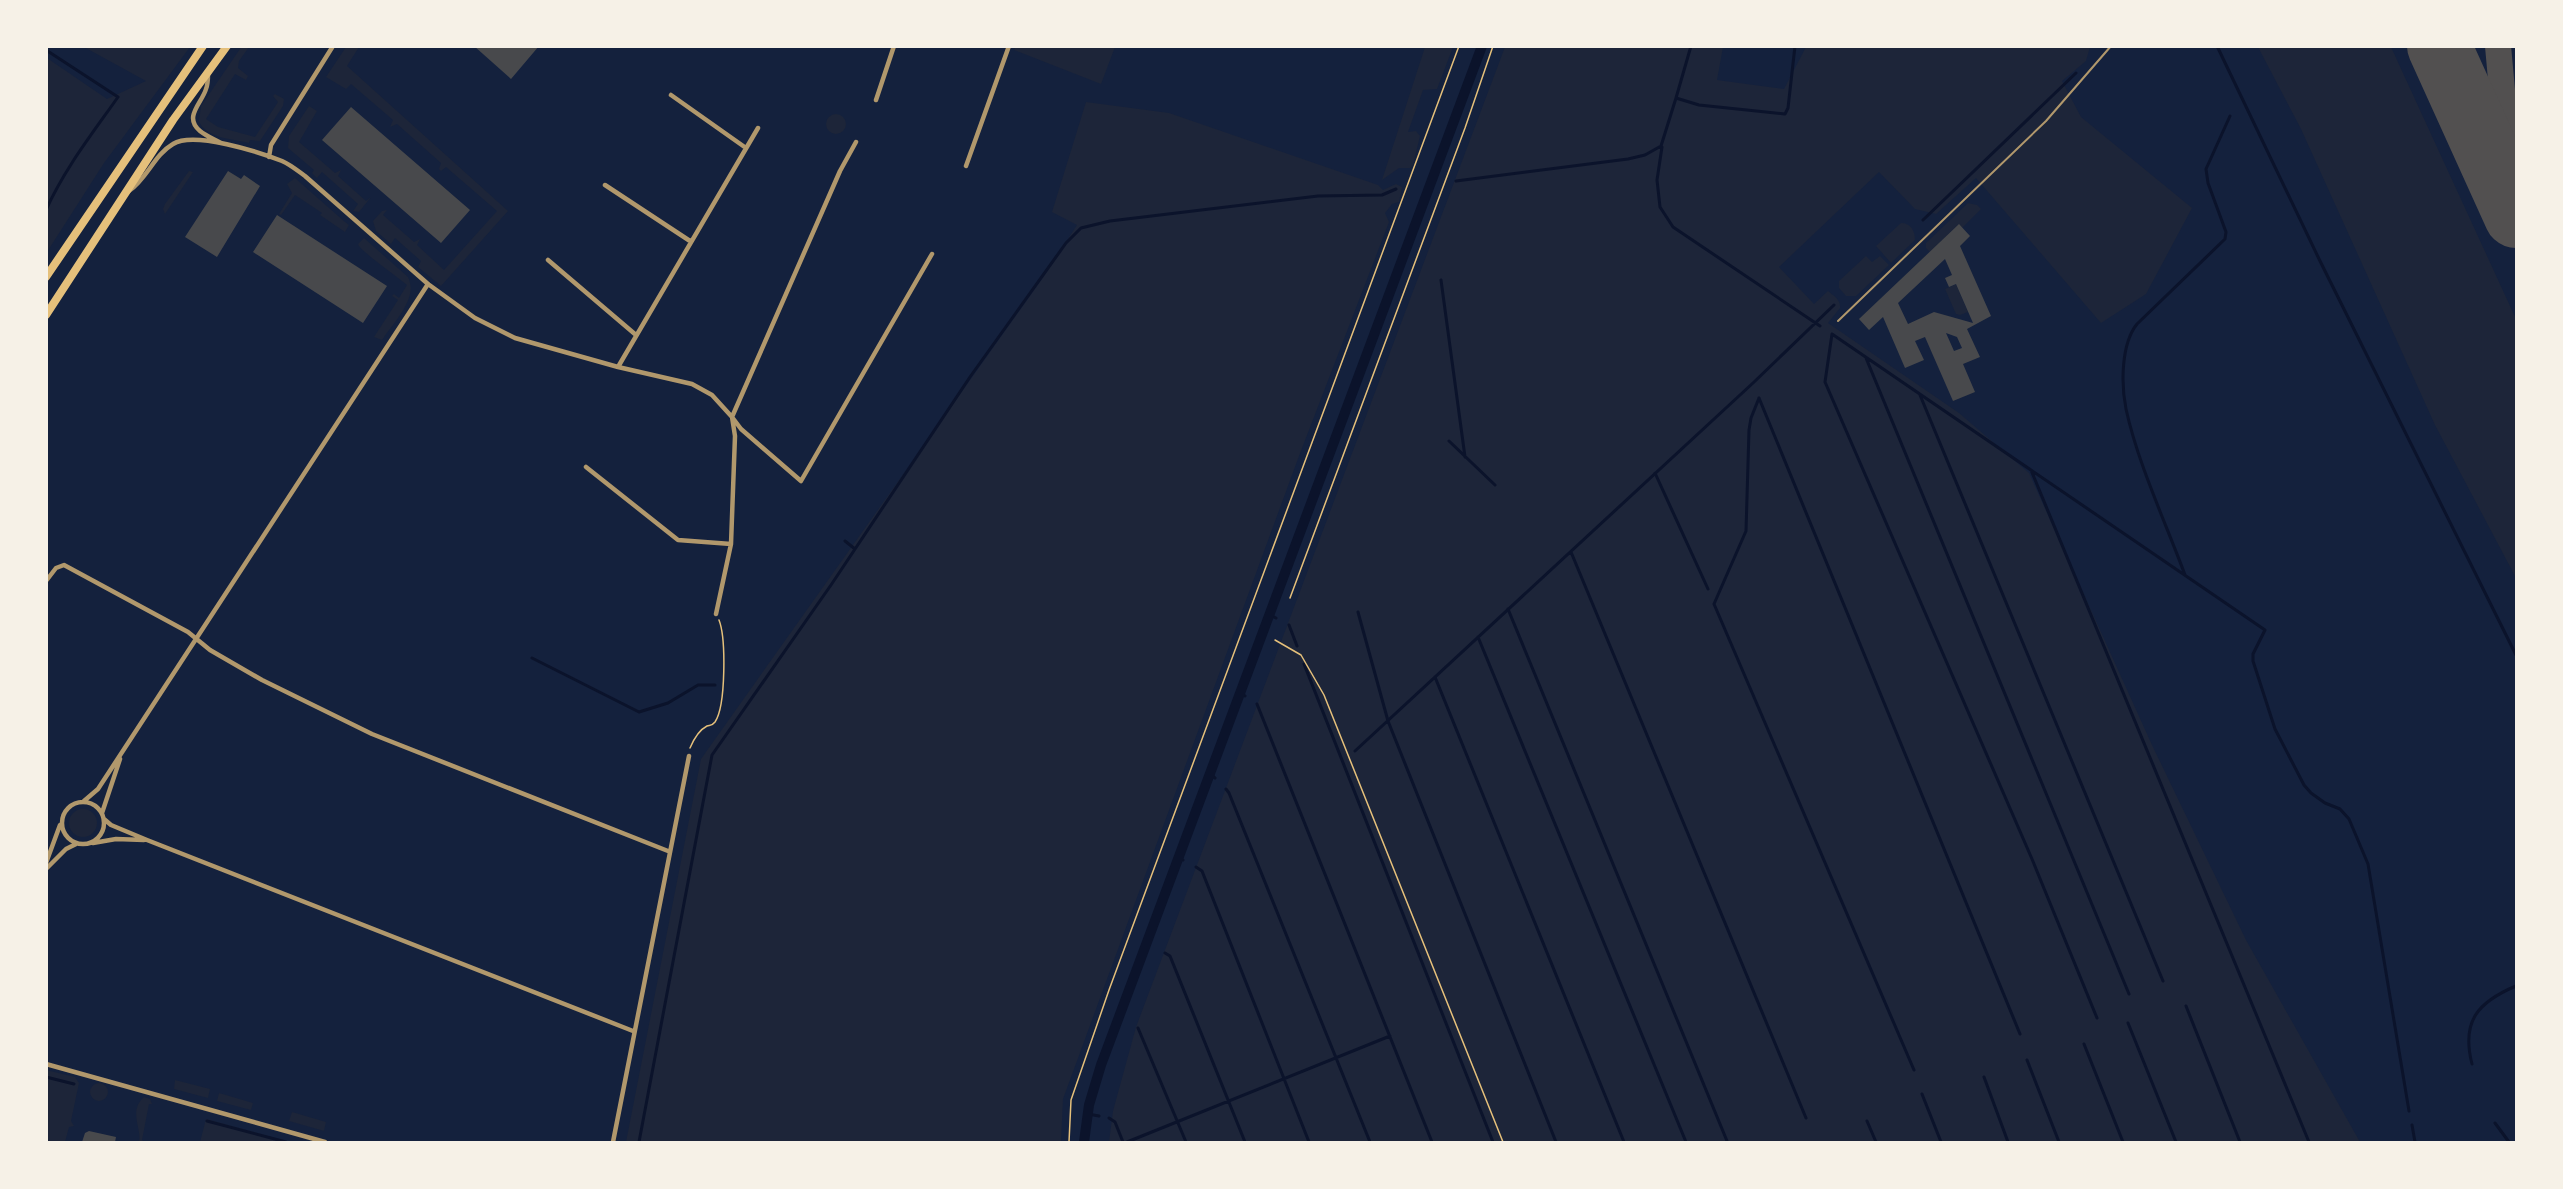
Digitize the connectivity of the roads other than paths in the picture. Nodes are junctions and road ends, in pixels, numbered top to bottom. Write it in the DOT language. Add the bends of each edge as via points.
graph roads {
  1 [pos="203,46"];
  2 [pos="227,46"];
  3 [pos="333,46"];
  4 [pos="894,46"];
  5 [pos="1009,46"];
  6 [pos="2110,46"];
  7 [pos="209,72"];
  8 [pos="671,95"];
  9 [pos="876,100"];
  10 [pos="758,128"];
  11 [pos="856,142"];
  12 [pos="221,143"];
  13 [pos="746,148"];
  14 [pos="268,157"];
  15 [pos="966,166"];
  16 [pos="605,185"];
  17 [pos="126,193"];
  18 [pos="690,241"];
  19 [pos="932,254"];
  20 [pos="548,260"];
  21 [pos="46,277"];
  22 [pos="428,284"];
  23 [pos="46,315"];
  24 [pos="1838,321"];
  25 [pos="636,335"];
  26 [pos="618,367"];
  27 [pos="732,417"];
  28 [pos="586,466"];
  29 [pos="730,544"];
  30 [pos="46,581"];
  31 [pos="716,614"];
  32 [pos="197,640"];
  33 [pos="122,753"];
  34 [pos="689,756"];
  35 [pos="84,801"];
  36 [pos="102,813"];
  37 [pos="104,819"];
  38 [pos="61,822"];
  39 [pos="147,840"];
  40 [pos="76,844"];
  41 [pos="87,844"];
  42 [pos="668,851"];
  43 [pos="46,863"];
  44 [pos="46,869"];
  45 [pos="633,1031"];
  46 [pos="46,1064"];
  47 [pos="325,1143"];
  48 [pos="612,1143"];
  1 -- 21 [label="highway"];
  2 -- 7 [label="highway"];
  3 -- 14 [label="street" via="271,145"];
  4 -- 9 [label="street"];
  5 -- 15 [label="street"];
  6 -- 24 [label="lane" via="2046,121"];
  7 -- 12 [label="street" via="194,124 200,132"];
  7 -- 17 [label="highway"];
  8 -- 13 [label="street"];
  10 -- 13 [label="street"];
  11 -- 27 [label="street"];
  12 -- 14 [label="street"];
  12 -- 17 [label="street" via="177,141 163,152 142,183"];
  13 -- 18 [label="street"];
  14 -- 22 [label="street" via="299,172"];
  16 -- 18 [label="street"];
  17 -- 23 [label="highway"];
  18 -- 25 [label="street"];
  19 -- 27 [label="street" via="801,481"];
  20 -- 25 [label="street"];
  22 -- 26 [label="street" via="475,318 516,338"];
  22 -- 32 [label="street"];
  25 -- 26 [label="street"];
  26 -- 27 [label="street" via="702,388"];
  27 -- 29 [label="street" via="735,436"];
  28 -- 29 [label="street" via="678,540"];
  29 -- 31 [label="street"];
  30 -- 32 [label="street" via="56,568 64,565"];
  32 -- 33 [label="street"];
  32 -- 42 [label="street" via="262,680 372,734"];
  33 -- 35 [label="street" via="98,789"];
  33 -- 36 [label="street"];
  34 -- 42 [label="street"];
  35 -- 36 [label="street"];
  35 -- 38 [label="street" via="66,809"];
  36 -- 37 [label="street"];
  37 -- 39 [label="street"];
  37 -- 41 [label="street" via="98,838"];
  38 -- 40 [label="street" via="65,836"];
  38 -- 43 [label="street"];
  39 -- 41 [label="street" via="116,839"];
  39 -- 45 [label="street"];
  40 -- 41 [label="street"];
  40 -- 44 [label="street"];
  42 -- 45 [label="street"];
  45 -- 48 [label="street"];
  46 -- 47 [label="street"];
}
